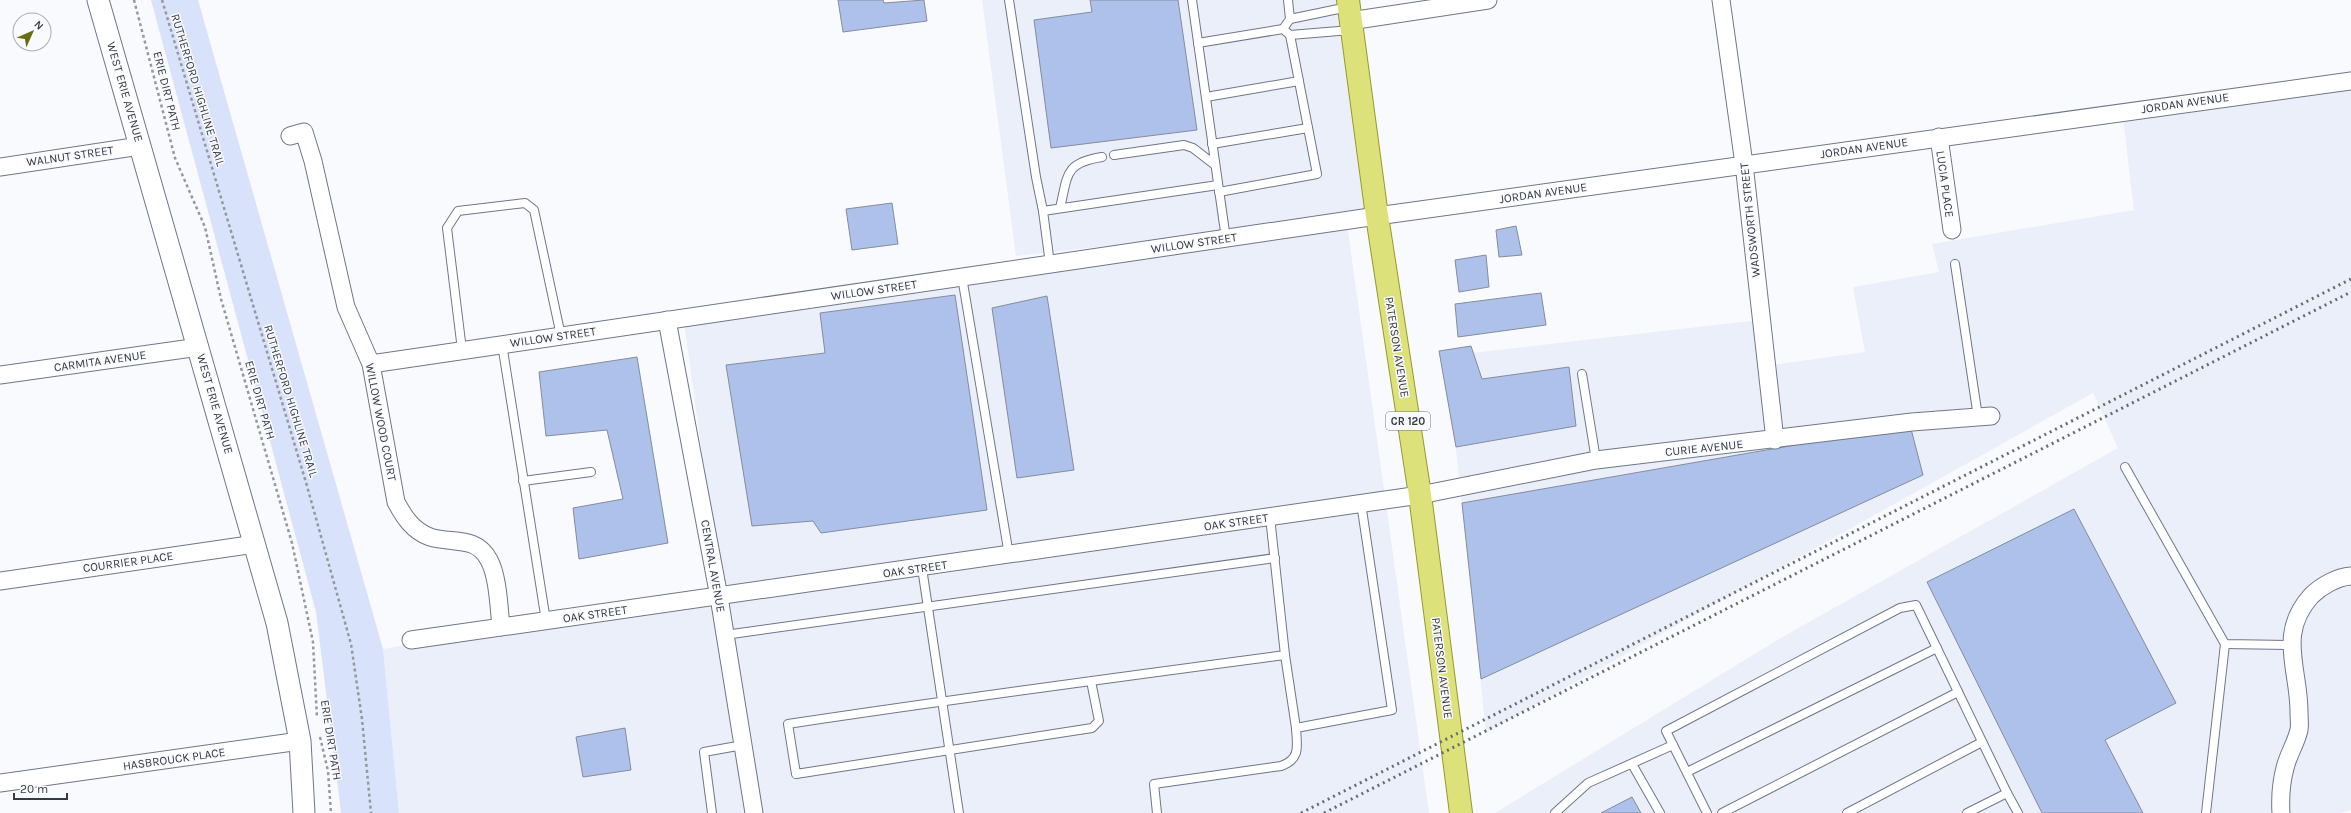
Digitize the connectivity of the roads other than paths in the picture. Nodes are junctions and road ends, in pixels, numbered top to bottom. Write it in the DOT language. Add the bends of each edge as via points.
graph roads {
  1 [pos="98,0"];
  2 [pos="1009,0"];
  3 [pos="1192,0"];
  4 [pos="1288,0"];
  5 [pos="1488,0"];
  6 [pos="1721,0"];
  7 [pos="1350,15"];
  8 [pos="1290,19"];
  9 [pos="1283,29"];
  10 [pos="1290,35"];
  11 [pos="1198,43"];
  12 [pos="2351,81"];
  13 [pos="1299,82"];
  14 [pos="1206,97"];
  15 [pos="1308,128"];
  16 [pos="290,136"];
  17 [pos="1938,137"];
  18 [pos="1212,144"];
  19 [pos="140,146"];
  20 [pos="1114,155"];
  21 [pos="1102,157"];
  22 [pos="1744,164"];
  23 [pos="1215,165"];
  24 [pos="0,167"];
  25 [pos="1219,189"];
  26 [pos="1060,208"];
  27 [pos="1043,211"];
  28 [pos="1376,216"];
  29 [pos="1952,230"];
  30 [pos="1226,238"];
  31 [pos="1050,264"];
  32 [pos="1955,264"];
  33 [pos="962,277"];
  34 [pos="667,320"];
  35 [pos="561,336"];
  36 [pos="502,344"];
  37 [pos="199,348"];
  38 [pos="462,350"];
  39 [pos="371,364"];
  40 [pos="1582,374"];
  41 [pos="0,376"];
  42 [pos="1984,416"];
  43 [pos="1775,440"];
  44 [pos="1596,460"];
  45 [pos="2125,467"];
  46 [pos="591,472"];
  47 [pos="524,481"];
  48 [pos="1420,495"];
  49 [pos="1362,502"];
  50 [pos="1270,517"];
  51 [pos="256,544"];
  52 [pos="1008,555"];
  53 [pos="1274,558"];
  54 [pos="922,568"];
  55 [pos="2351,576"];
  56 [pos="0,581"];
  57 [pos="719,597"];
  58 [pos="928,607"];
  59 [pos="546,621"];
  60 [pos="501,627"];
  61 [pos="725,635"];
  62 [pos="411,640"];
  63 [pos="2225,644"];
  64 [pos="2291,645"];
  65 [pos="1937,648"];
  66 [pos="1285,655"];
  67 [pos="1091,681"];
  68 [pos="1958,692"];
  69 [pos="942,701"];
  70 [pos="1296,728"];
  71 [pos="300,741"];
  72 [pos="1982,742"];
  73 [pos="743,745"];
  74 [pos="1673,745"];
  75 [pos="949,751"];
  76 [pos="1632,764"];
  77 [pos="1687,772"];
  78 [pos="0,784"];
  79 [pos="2006,793"];
  80 [pos="304,813"];
  81 [pos="712,813"];
  82 [pos="754,813"];
  83 [pos="958,813"];
  84 [pos="1157,813"];
  85 [pos="1460,813"];
  86 [pos="1555,813"];
  87 [pos="1660,813"];
  88 [pos="1707,813"];
  89 [pos="1722,813"];
  90 [pos="1847,813"];
  91 [pos="1967,813"];
  92 [pos="2018,813"];
  93 [pos="2206,813"];
  94 [pos="2281,813"];
  1 -- 19 [label="street, WEST ERIE AVENUE"];
  2 -- 27 [label="lane"];
  3 -- 11 [label="lane"];
  4 -- 8 [label="lane"];
  5 -- 7 [label="street"];
  6 -- 22 [label="street, WADSWORTH STREET"];
  7 -- 8 [label="lane"];
  7 -- 10 [label="lane"];
  7 -- 28 [label="main road, PATERSON AVENUE / CR 120"];
  8 -- 9 [label="lane"];
  9 -- 10 [label="lane"];
  9 -- 11 [label="lane"];
  10 -- 13 [label="lane"];
  11 -- 14 [label="lane"];
  12 -- 17 [label="street, JORDAN AVENUE"];
  13 -- 14 [label="lane"];
  13 -- 15 [label="lane"];
  14 -- 18 [label="lane"];
  15 -- 18 [label="lane"];
  15 -- 25 [label="lane" via="1317,174"];
  16 -- 39 [label="street, WILLOW WOOD COURT" via="304,132 346,306"];
  17 -- 22 [label="street, JORDAN AVENUE"];
  17 -- 29 [label="street, LUCIA PLACE"];
  18 -- 23 [label="lane"];
  19 -- 24 [label="street, WALNUT STREET"];
  19 -- 37 [label="street, WEST ERIE AVENUE"];
  20 -- 23 [label="lane" via="1184,145 1193,148"];
  21 -- 26 [label="lane" via="1083,160 1074,166 1068,174"];
  22 -- 28 [label="street, JORDAN AVENUE"];
  22 -- 43 [label="street, WADSWORTH STREET"];
  23 -- 25 [label="lane"];
  25 -- 26 [label="lane"];
  25 -- 30 [label="lane"];
  26 -- 27 [label="lane"];
  27 -- 31 [label="lane"];
  28 -- 30 [label="street, WILLOW STREET"];
  28 -- 48 [label="main road, PATERSON AVENUE / CR 120"];
  30 -- 31 [label="street, WILLOW STREET"];
  31 -- 33 [label="street, WILLOW STREET"];
  32 -- 42 [label="lane"];
  33 -- 34 [label="street, WILLOW STREET"];
  33 -- 52 [label="lane"];
  34 -- 35 [label="street, WILLOW STREET"];
  34 -- 57 [label="street, CENTRAL AVENUE"];
  35 -- 36 [label="street, WILLOW STREET"];
  35 -- 38 [label="lane" via="534,210 525,203 458,211 448,228"];
  36 -- 38 [label="street, WILLOW STREET"];
  36 -- 47 [label="lane"];
  37 -- 41 [label="street, CARMITA AVENUE"];
  37 -- 51 [label="street, WEST ERIE AVENUE"];
  38 -- 39 [label="street, WILLOW STREET"];
  39 -- 60 [label="street, WILLOW WOOD COURT" via="396,502 404,517 416,529 429,536 462,540 483,551 494,573"];
  40 -- 44 [label="lane"];
  42 -- 43 [label="street, CURIE AVENUE" via="1912,422"];
  43 -- 44 [label="street, CURIE AVENUE"];
  44 -- 48 [label="street, CURIE AVENUE"];
  45 -- 63 [label="lane"];
  46 -- 47 [label="lane"];
  47 -- 59 [label="lane"];
  48 -- 49 [label="street, OAK STREET"];
  48 -- 85 [label="main road, PATERSON AVENUE / CR 120"];
  49 -- 50 [label="street, OAK STREET"];
  49 -- 70 [label="lane" via="1392,710"];
  50 -- 52 [label="street, OAK STREET"];
  50 -- 53 [label="lane"];
  51 -- 56 [label="street, COURRIER PLACE"];
  51 -- 71 [label="street, WEST ERIE AVENUE" via="277,623"];
  52 -- 54 [label="street, OAK STREET"];
  53 -- 58 [label="lane"];
  53 -- 66 [label="lane"];
  54 -- 57 [label="street, OAK STREET"];
  54 -- 58 [label="lane"];
  55 -- 64 [label="street" via="2330,582 2314,592 2295,620"];
  57 -- 59 [label="street, OAK STREET"];
  57 -- 61 [label="street, CENTRAL AVENUE"];
  58 -- 61 [label="lane"];
  58 -- 69 [label="lane"];
  59 -- 60 [label="street, OAK STREET"];
  60 -- 62 [label="street, OAK STREET"];
  61 -- 73 [label="street, CENTRAL AVENUE"];
  63 -- 64 [label="lane"];
  63 -- 93 [label="lane"];
  64 -- 94 [label="street" via="2299,707 2299,730 2285,768 2280,793"];
  65 -- 68 [label="lane"];
  65 -- 74 [label="lane" via="1916,605 1900,608 1666,731"];
  65 -- 77 [label="lane"];
  66 -- 67 [label="lane"];
  66 -- 70 [label="lane"];
  67 -- 69 [label="lane"];
  67 -- 75 [label="lane" via="1099,721 1092,728"];
  68 -- 72 [label="lane"];
  68 -- 89 [label="lane"];
  69 -- 75 [label="lane"];
  69 -- 75 [label="lane" via="788,724 796,774"];
  70 -- 84 [label="lane" via="1297,754 1290,763 1154,784"];
  71 -- 78 [label="street, HASBROUCK PLACE"];
  71 -- 80 [label="street, WEST ERIE AVENUE"];
  72 -- 79 [label="lane"];
  72 -- 90 [label="lane"];
  73 -- 81 [label="lane" via="704,752"];
  73 -- 82 [label="street, CENTRAL AVENUE"];
  74 -- 76 [label="lane"];
  74 -- 77 [label="lane"];
  75 -- 83 [label="lane"];
  76 -- 86 [label="lane" via="1588,783"];
  76 -- 87 [label="lane"];
  77 -- 88 [label="lane"];
  79 -- 91 [label="lane"];
  79 -- 92 [label="lane"];
}
